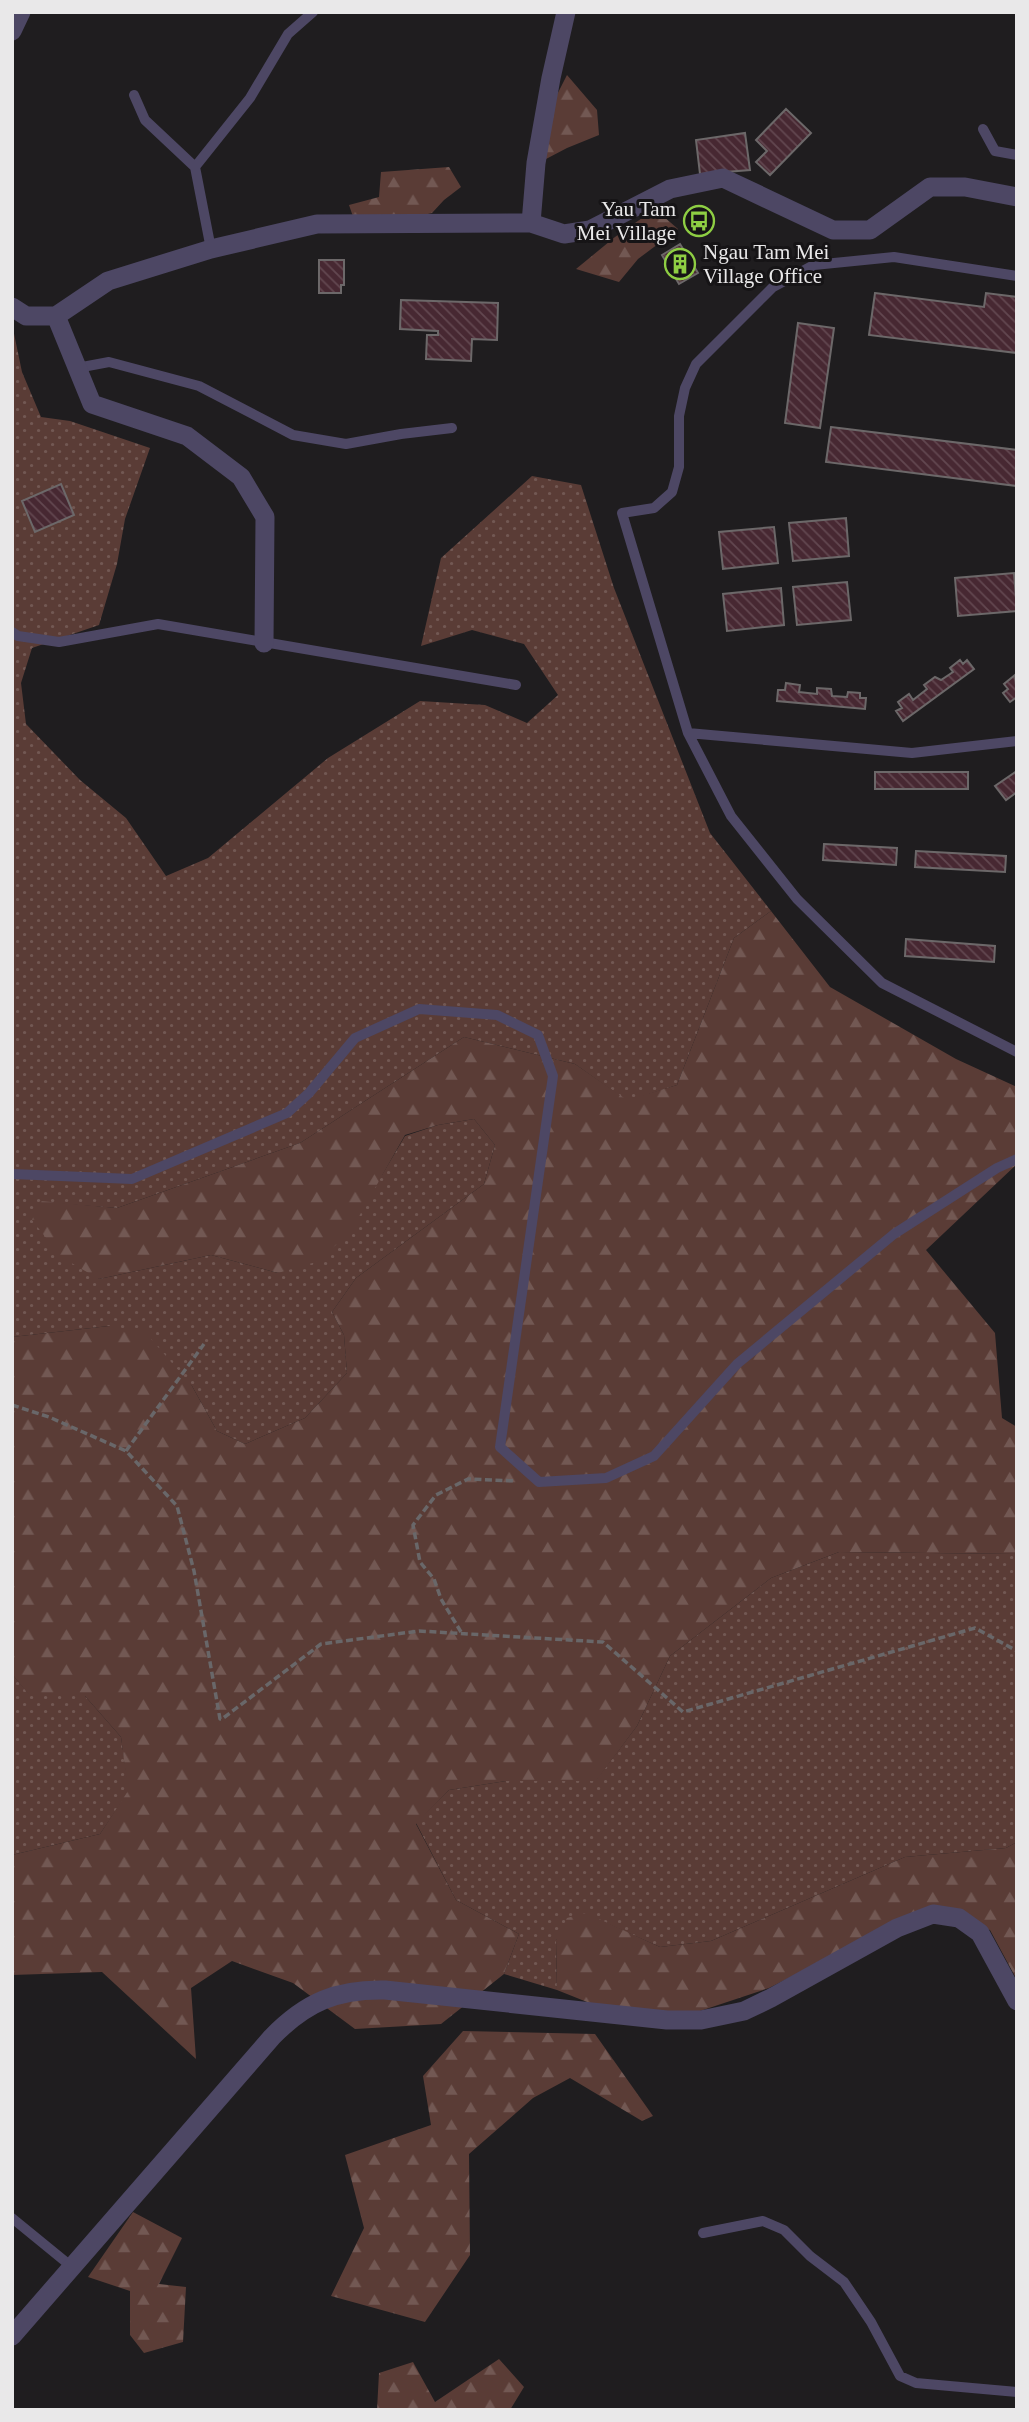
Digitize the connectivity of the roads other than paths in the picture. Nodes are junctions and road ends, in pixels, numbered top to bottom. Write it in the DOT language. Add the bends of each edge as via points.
graph roads {
  1 [pos="21,12"];
  2 [pos="313,12"];
  3 [pos="566,12"];
  4 [pos="12,31"];
  5 [pos="134,95"];
  6 [pos="984,129"];
  7 [pos="1017,155"];
  8 [pos="195,167"];
  9 [pos="1017,197"];
  10 [pos="531,223"];
  11 [pos="211,249"];
  12 [pos="1017,276"];
  13 [pos="12,307"];
  14 [pos="56,316"];
  15 [pos="77,368"];
  16 [pos="452,428"];
  17 [pos="12,632"];
  18 [pos="264,643"];
  19 [pos="516,685"];
  20 [pos="688,733"];
  21 [pos="1017,741"];
  22 [pos="1017,1052"];
  23 [pos="1017,1159"];
  24 [pos="12,1174"];
  25 [pos="1017,2001"];
  26 [pos="12,2218"];
  27 [pos="703,2233"];
  28 [pos="72,2267"];
  29 [pos="12,2336"];
  30 [pos="1017,2392"];
  1 -- 4 [label="street"];
  2 -- 8 [label="lane" via="288,34 250,98"];
  3 -- 10 [label="street" via="536,163"];
  5 -- 8 [label="lane" via="145,120"];
  6 -- 7 [label="lane" via="995,151"];
  8 -- 11 [label="lane"];
  9 -- 10 [label="street" via="964,187 930,187 870,230 833,230 723,178 670,189 590,230 564,234"];
  10 -- 11 [label="street" via="317,225"];
  11 -- 14 [label="street" via="108,281"];
  12 -- 20 [label="lane" via="894,257 814,265 773,287 696,364 679,416 679,467 672,492 654,508 622,513"];
  13 -- 14 [label="street" via="26,316"];
  14 -- 15 [label="street"];
  15 -- 16 [label="lane" via="109,362 198,386 293,435 346,444"];
  15 -- 18 [label="street" via="92,404 187,436 241,477 265,517"];
  17 -- 18 [label="lane" via="59,642 158,624"];
  18 -- 19 [label="lane"];
  20 -- 21 [label="lane" via="912,753"];
  20 -- 22 [label="lane" via="731,816 797,899 882,983"];
  23 -- 24 [label="lane" via="884,1243 737,1364 654,1456 606,1478 539,1482 500,1447 554,1076 538,1035 497,1015 419,1009 355,1038 287,1113 132,1179"];
  25 -- 28 [label="street" via="981,1933 959,1918 933,1914 897,1928 756,2005 701,2021 397,1990 342,1993 310,2006 280,2029"];
  26 -- 28 [label="lane"];
  27 -- 30 [label="lane" via="763,2221 784,2230 844,2281 900,2376 916,2383"];
  28 -- 29 [label="street"];
}
